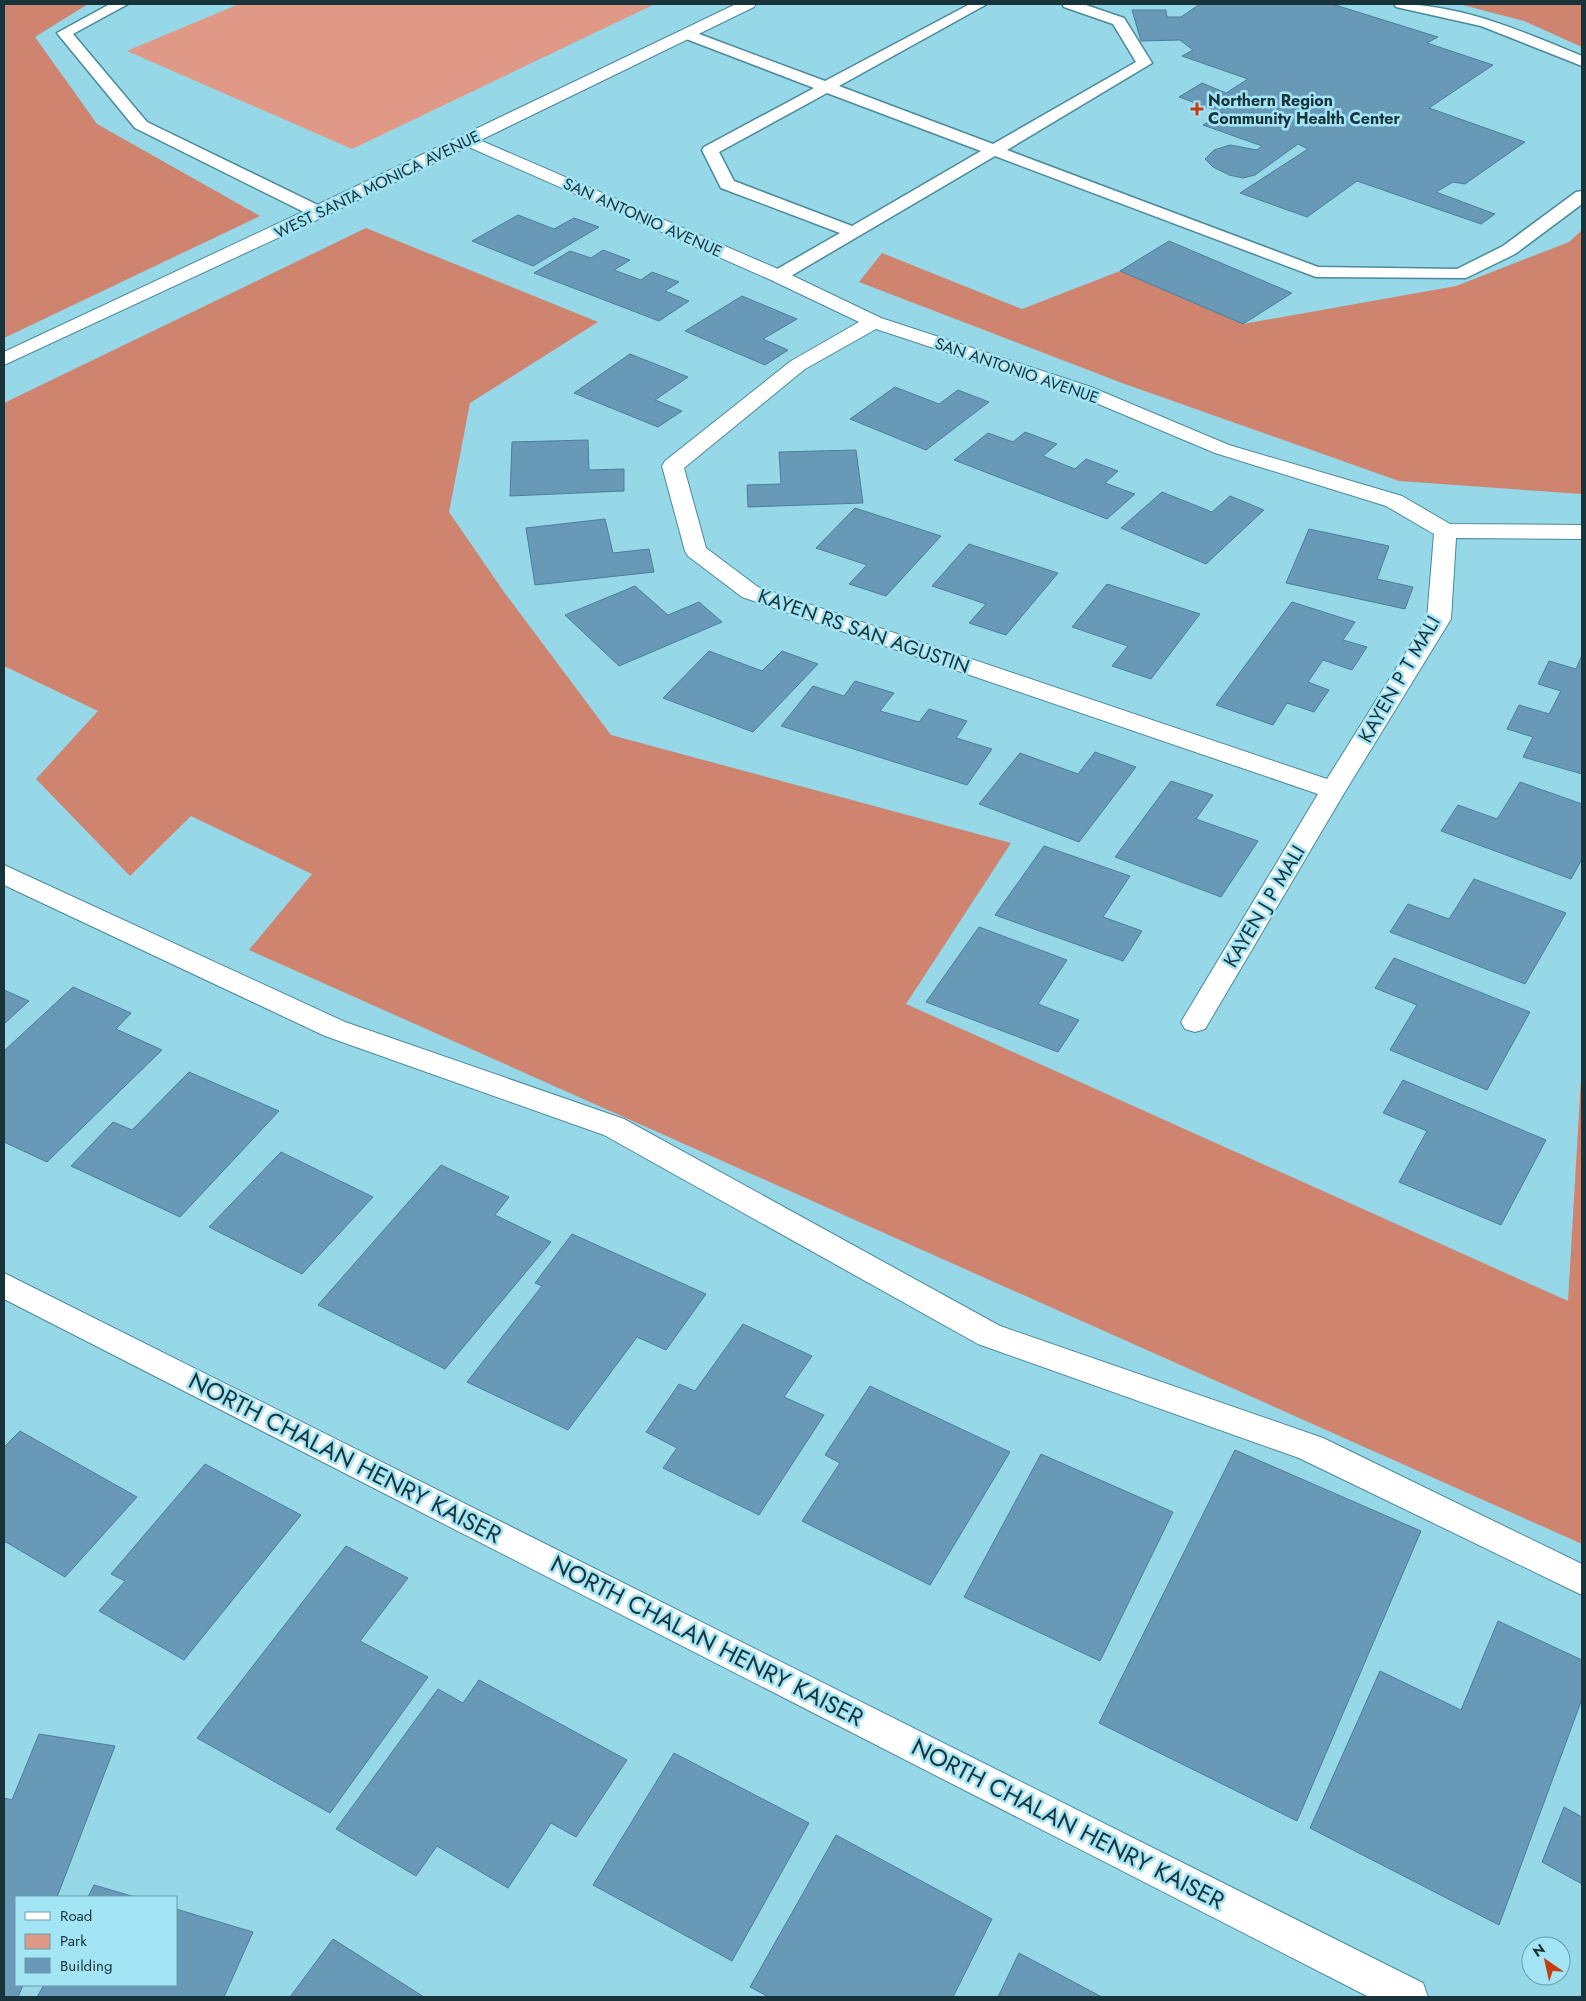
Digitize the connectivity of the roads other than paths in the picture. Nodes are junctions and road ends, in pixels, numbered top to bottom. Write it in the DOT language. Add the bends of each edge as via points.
graph roads {
  1 [pos="121,4"];
  2 [pos="748,4"];
  3 [pos="980,4"];
  4 [pos="1068,4"];
  5 [pos="1401,4"];
  6 [pos="686,34"];
  7 [pos="1582,61"];
  8 [pos="826,87"];
  9 [pos="468,140"];
  10 [pos="994,150"];
  11 [pos="1582,196"];
  12 [pos="318,212"];
  13 [pos="853,232"];
  14 [pos="778,276"];
  15 [pos="874,322"];
  16 [pos="4,359"];
  17 [pos="1446,531"];
  18 [pos="1582,532"];
  19 [pos="1333,790"];
  20 [pos="4,874"];
  21 [pos="1195,1022"];
  22 [pos="4,1285"];
  23 [pos="1582,1580"];
  24 [pos="1409,1997"];
  1 -- 12 [label="lane" via="64,34 141,125"];
  2 -- 6 [label="street, WEST SANTA MONICA AVENUE"];
  3 -- 8 [label="lane"];
  4 -- 10 [label="lane" via="1119,21 1144,63"];
  5 -- 7 [label="lane" via="1486,22"];
  6 -- 8 [label="lane"];
  6 -- 9 [label="street, WEST SANTA MONICA AVENUE"];
  8 -- 10 [label="lane"];
  8 -- 13 [label="lane" via="710,150 728,184"];
  9 -- 12 [label="street, WEST SANTA MONICA AVENUE"];
  9 -- 14 [label="street, SAN ANTONIO AVENUE"];
  10 -- 11 [label="lane" via="1316,272 1460,274 1510,250"];
  10 -- 13 [label="lane"];
  12 -- 16 [label="street, WEST SANTA MONICA AVENUE"];
  13 -- 14 [label="lane"];
  14 -- 15 [label="street, SAN ANTONIO AVENUE"];
  15 -- 17 [label="street, SAN ANTONIO AVENUE" via="1084,391 1222,449 1394,501"];
  15 -- 19 [label="street, KAYEN RS SAN AGUSTIN" via="798,365 673,466 696,551 750,592"];
  17 -- 18 [label="street, SAN ANTONIO AVENUE"];
  17 -- 19 [label="street, KAYEN P T MALI" via="1439,619"];
  19 -- 21 [label="street, KAYEN J P MALI"];
  20 -- 23 [label="street" via="335,1029 614,1127 989,1335 1311,1448"];
  22 -- 24 [label="street, NORTH CHALAN HENRY KAISER"];
}
